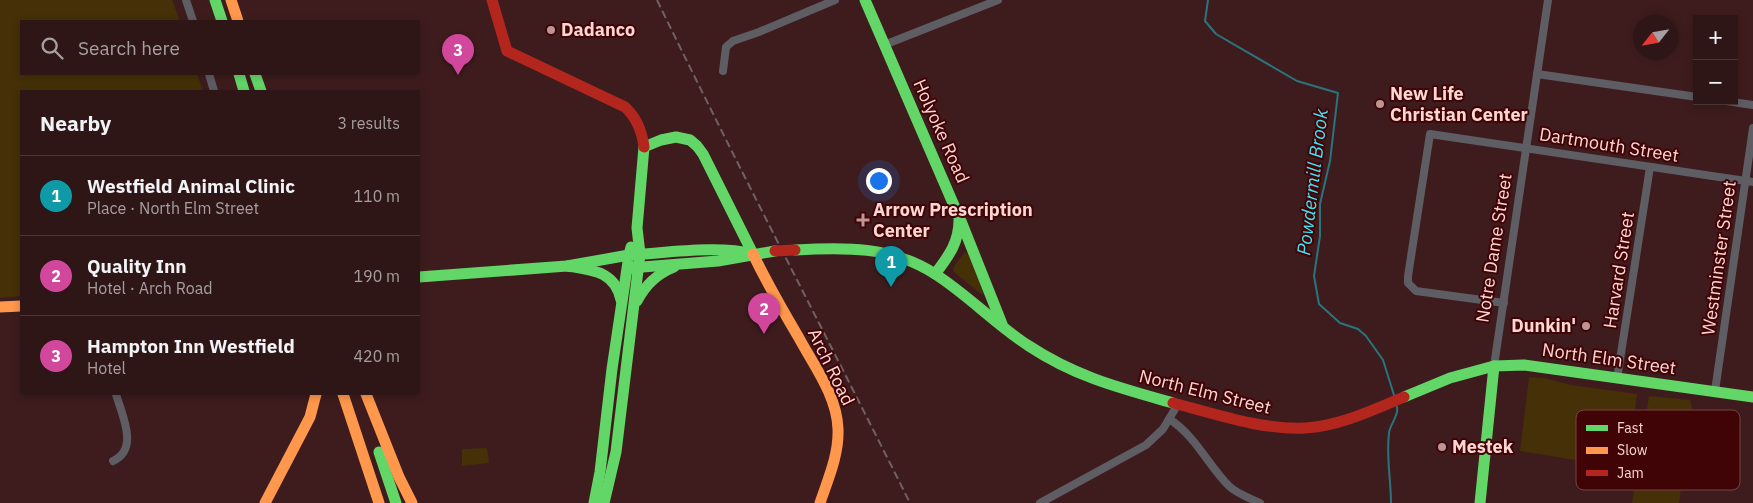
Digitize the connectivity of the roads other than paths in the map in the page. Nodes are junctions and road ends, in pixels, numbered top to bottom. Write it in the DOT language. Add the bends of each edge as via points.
graph roads {
  1 [pos="186,0"];
  2 [pos="215,0"];
  3 [pos="230,0"];
  4 [pos="492,0"];
  5 [pos="835,0"];
  6 [pos="865,0"];
  7 [pos="998,0"];
  8 [pos="1548,0"];
  9 [pos="193,20"];
  10 [pos="222,20"];
  11 [pos="238,20"];
  12 [pos="884,45"];
  13 [pos="723,71"];
  14 [pos="1537,74"];
  15 [pos="209,75"];
  16 [pos="239,75"];
  17 [pos="255,75"];
  18 [pos="214,90"];
  19 [pos="244,90"];
  20 [pos="260,90"];
  21 [pos="1693,96"];
  22 [pos="1738,103"];
  23 [pos="1753,105"];
  24 [pos="1753,128"];
  25 [pos="644,147"];
  26 [pos="1526,148"];
  27 [pos="1650,167"];
  28 [pos="1749,182"];
  29 [pos="960,217"];
  30 [pos="753,254"];
  31 [pos="634,261"];
  32 [pos="684,264"];
  33 [pos="567,266"];
  34 [pos="935,274"];
  35 [pos="420,277"];
  36 [pos="1504,303"];
  37 [pos="20,306"];
  38 [pos="0,307"];
  39 [pos="622,309"];
  40 [pos="631,319"];
  41 [pos="1002,324"];
  42 [pos="1494,366"];
  43 [pos="1617,379"];
  44 [pos="1715,391"];
  45 [pos="116,395"];
  46 [pos="316,395"];
  47 [pos="343,395"];
  48 [pos="360,395"];
  49 [pos="366,395"];
  50 [pos="1753,397"];
  51 [pos="1178,404"];
  52 [pos="1169,419"];
  53 [pos="113,461"];
  54 [pos="599,501"];
  55 [pos="265,503"];
  56 [pos="379,503"];
  57 [pos="396,503"];
  58 [pos="412,503"];
  59 [pos="820,503"];
  60 [pos="1040,503"];
  61 [pos="1260,503"];
  62 [pos="1480,503"];
  1 -- 9 [label="street"];
  2 -- 10 [label="main road"];
  3 -- 11 [label="main road"];
  4 -- 25 [label="main road" via="507,51 625,107 634,115"];
  5 -- 13 [label="street" via="733,41 726,47"];
  6 -- 12 [label="main road, Holyoke Road"];
  7 -- 12 [label="street"];
  8 -- 14 [label="street, Notre Dame Street"];
  12 -- 29 [label="main road, Holyoke Road"];
  14 -- 21 [label="street"];
  14 -- 26 [label="street, Notre Dame Street"];
  15 -- 18 [label="street"];
  16 -- 19 [label="main road"];
  17 -- 20 [label="main road"];
  22 -- 23 [label="street"];
  24 -- 28 [label="street, Westminster Street"];
  25 -- 30 [label="main road, Arch Road" via="673,137 684,136 693,142 708,162"];
  25 -- 31 [label="main road"];
  26 -- 27 [label="street, Dartmouth Street"];
  26 -- 36 [label="street, Notre Dame Street"];
  26 -- 36 [label="street, Dartmouth Street" via="1430,134 1408,276 1410,286 1420,291"];
  27 -- 28 [label="street, Dartmouth Street"];
  27 -- 43 [label="street, Harvard Street"];
  28 -- 44 [label="street, Westminster Street"];
  29 -- 34 [label="main road" via="961,228 956,245"];
  29 -- 41 [label="main road, Holyoke Road"];
  30 -- 31 [label="main road" via="741,250 720,250"];
  30 -- 32 [label="main road"];
  30 -- 34 [label="main road, North Elm Street, bridge" via="862,248 897,256"];
  30 -- 59 [label="main road, Arch Road" via="826,388 835,412 838,430 836,449"];
  31 -- 32 [label="main road"];
  31 -- 33 [label="main road"];
  31 -- 39 [label="main road"];
  31 -- 40 [label="main road"];
  32 -- 40 [label="main road" via="663,272 648,284"];
  33 -- 35 [label="main road"];
  33 -- 39 [label="main road" via="596,270 610,278 620,289"];
  34 -- 41 [label="main road, North Elm Street"];
  36 -- 42 [label="street, Notre Dame Street"];
  37 -- 38 [label="main road"];
  39 -- 54 [label="main road"];
  40 -- 54 [label="main road" via="613,472"];
  41 -- 51 [label="main road, North Elm Street" via="1028,346 1073,372"];
  42 -- 43 [label="main road, North Elm Street" via="1544,367"];
  42 -- 51 [label="main road, North Elm Street" via="1450,378 1352,418 1306,428 1274,428"];
  42 -- 62 [label="main road, Notre Dame Street"];
  43 -- 44 [label="main road, North Elm Street"];
  44 -- 50 [label="main road, North Elm Street"];
  45 -- 53 [label="street" via="128,435 125,449"];
  46 -- 55 [label="main road" via="310,417"];
  47 -- 56 [label="main road"];
  48 -- 57 [label="main road"];
  49 -- 58 [label="main road"];
  51 -- 52 [label="street"];
  52 -- 60 [label="street" via="1146,445"];
  52 -- 61 [label="street" via="1190,437 1230,488"];
}
